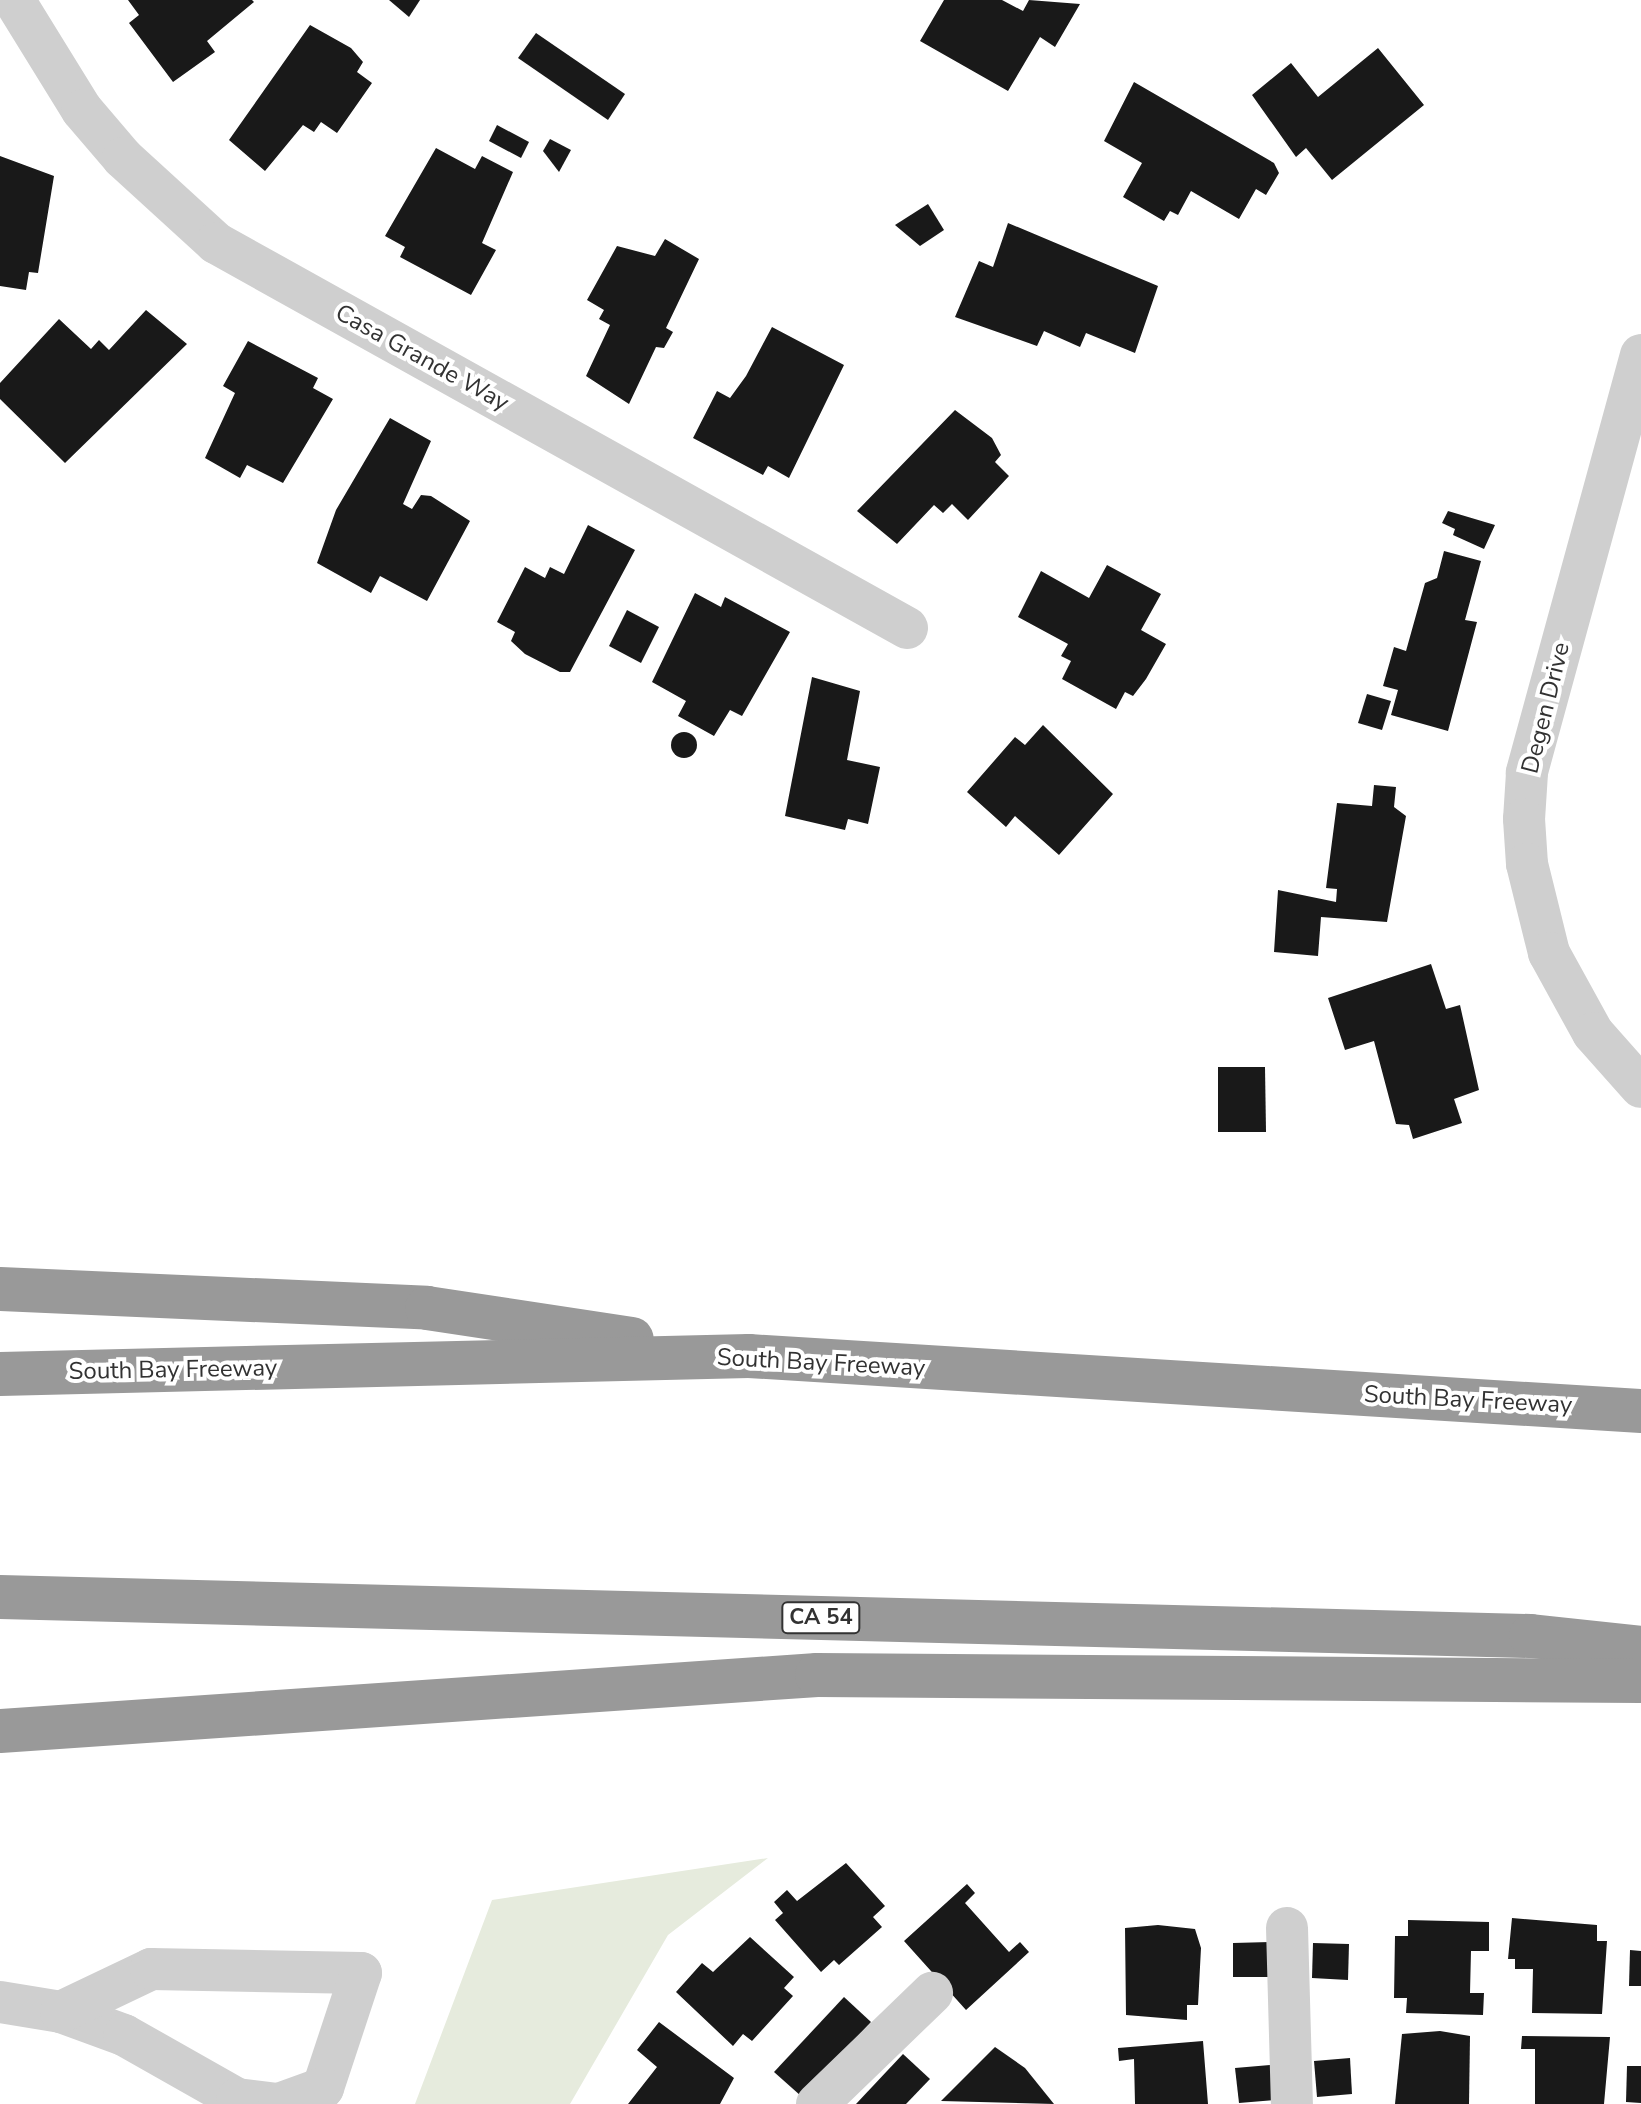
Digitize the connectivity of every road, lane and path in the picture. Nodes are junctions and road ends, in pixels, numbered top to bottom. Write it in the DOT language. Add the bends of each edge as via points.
graph roads {
  1 [pos="14,0"];
  2 [pos="1641,355"];
  3 [pos="907,628"];
  4 [pos="1641,1087"];
  5 [pos="0,1289"];
  6 [pos="749,1356"];
  7 [pos="0,1374"];
  8 [pos="1641,1411"];
  9 [pos="0,1597"];
  10 [pos="1641,1648"];
  11 [pos="1641,1681"];
  12 [pos="0,1731"];
  13 [pos="1287,1928"];
  14 [pos="932,1993"];
  15 [pos="0,2002"];
  16 [pos="61,2012"];
  17 [pos="279,2104"];
  18 [pos="817,2104"];
  19 [pos="1292,2104"];
  1 -- 3 [label="street, Casa Grande Way" via="92,122 216,243"];
  2 -- 4 [label="street, Degen Drive" via="1527,773 1524,819 1527,864 1549,953 1593,1033"];
  5 -- 6 [label="highway" via="427,1308"];
  6 -- 7 [label="highway, South Bay Freeway"];
  6 -- 8 [label="highway, South Bay Freeway"];
  9 -- 10 [label="highway, CA 54" via="1531,1636"];
  11 -- 12 [label="highway" via="817,1675"];
  13 -- 19 [label="street"];
  14 -- 18 [label="street"];
  15 -- 16 [label="street"];
  16 -- 17 [label="street" via="124,2035 237,2099"];
  16 -- 17 [label="street" via="151,1969 361,1973 323,2088"];
}
